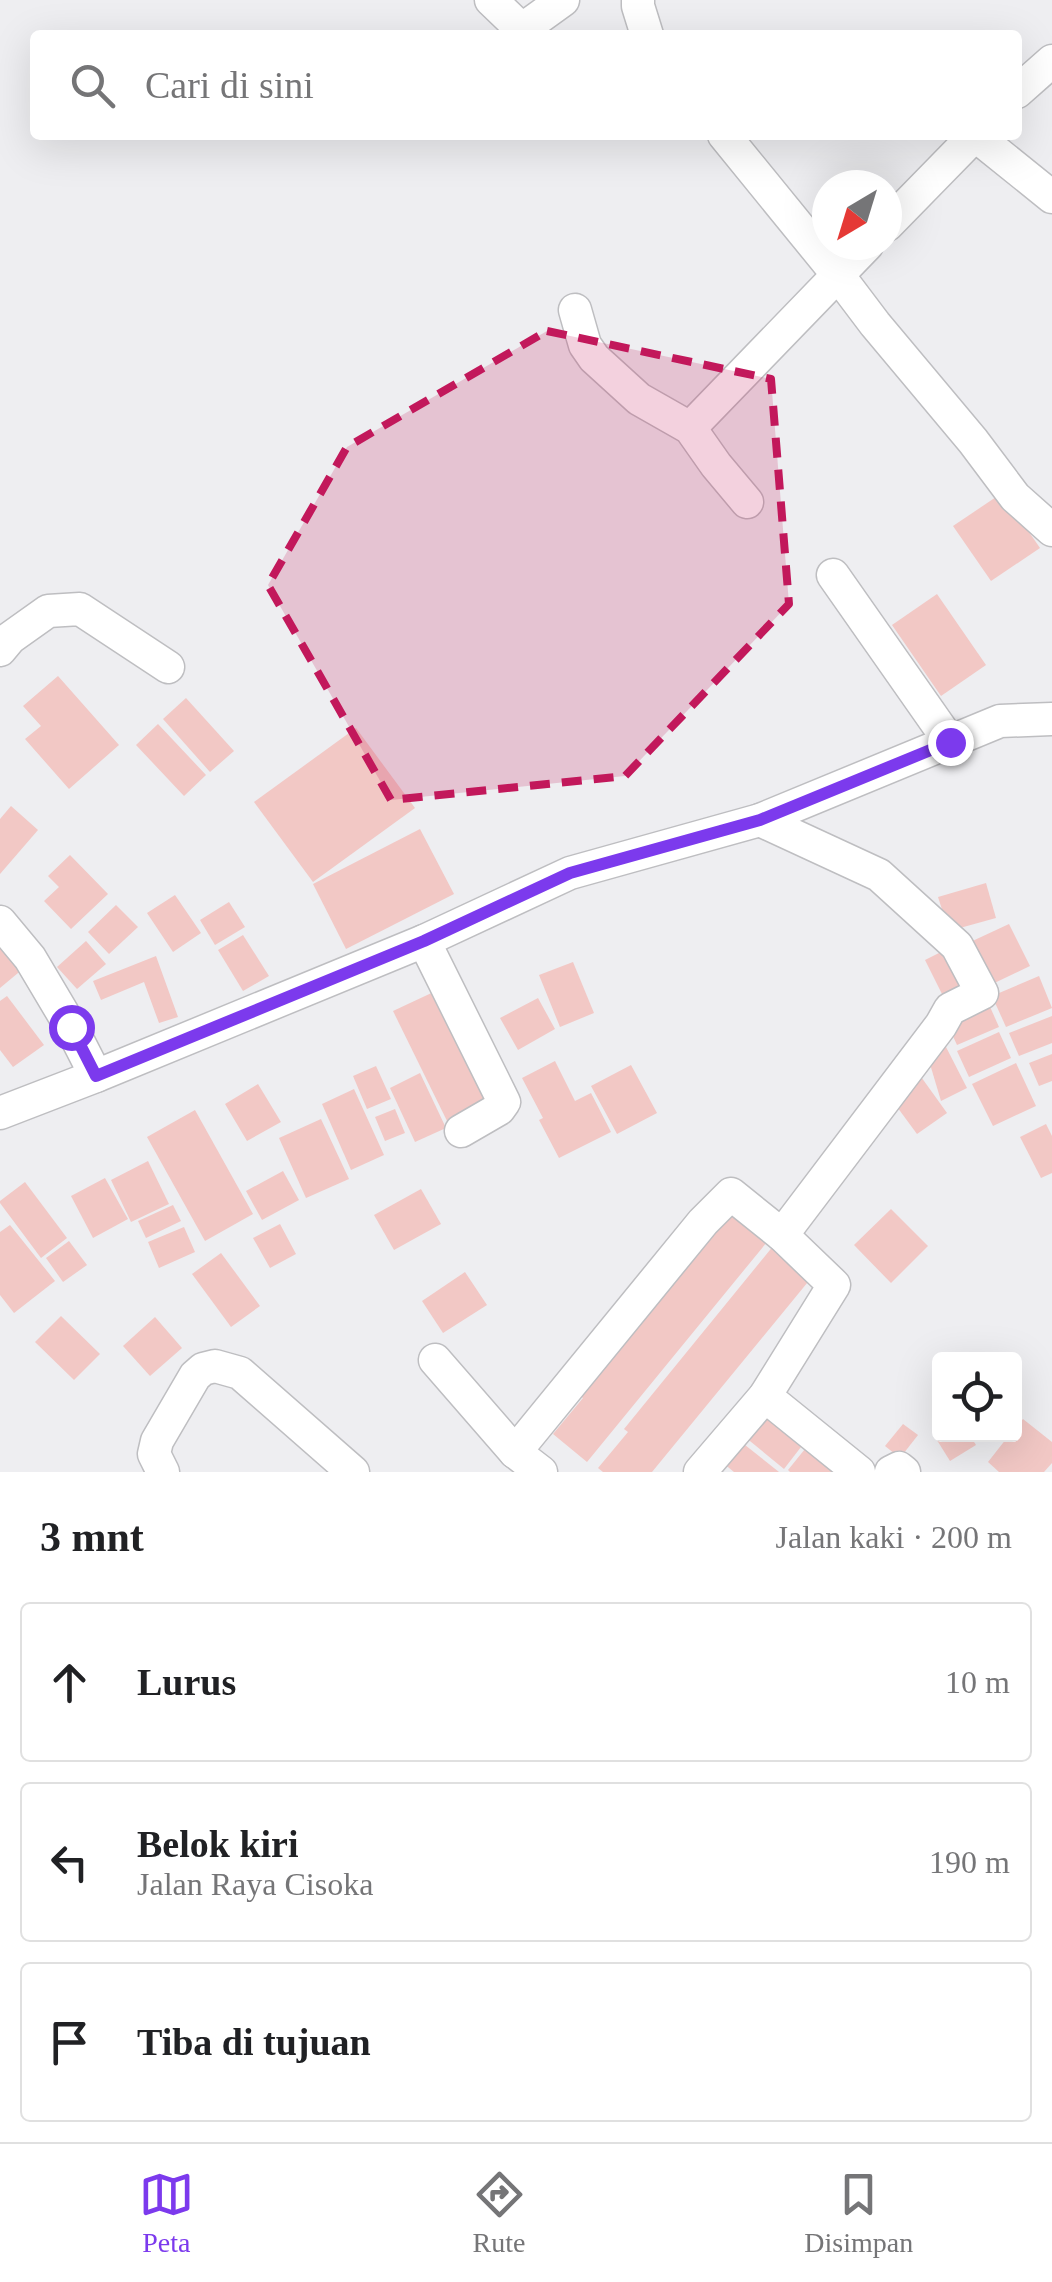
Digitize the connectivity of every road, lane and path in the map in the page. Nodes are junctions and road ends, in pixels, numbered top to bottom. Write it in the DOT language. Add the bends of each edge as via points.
graph roads {
  1 [pos="492,0"];
  2 [pos="563,0"];
  3 [pos="638,0"];
  4 [pos="645,30"];
  5 [pos="1052,61"];
  6 [pos="1022,88"];
  7 [pos="728,140"];
  8 [pos="970,140"];
  9 [pos="981,140"];
  10 [pos="1052,197"];
  11 [pos="902,210"];
  12 [pos="853,260"];
  13 [pos="838,275"];
  14 [pos="575,310"];
  15 [pos="690,428"];
  16 [pos="747,502"];
  17 [pos="1046,516"];
  18 [pos="833,576"];
  19 [pos="4,638"];
  20 [pos="168,667"];
  21 [pos="1052,719"];
  22 [pos="950,742"];
  23 [pos="760,820"];
  24 [pos="0,922"];
  25 [pos="424,941"];
  26 [pos="96,1076"];
  27 [pos="0,1113"];
  28 [pos="461,1132"];
  29 [pos="782,1235"];
  30 [pos="435,1360"];
  31 [pos="765,1396"];
  32 [pos="515,1452"];
  33 [pos="163,1472"];
  34 [pos="353,1472"];
  35 [pos="542,1472"];
  36 [pos="700,1472"];
  37 [pos="859,1472"];
  38 [pos="890,1472"];
  39 [pos="904,1472"];
  1 -- 2 [label="street" via="517,25 527,26"];
  3 -- 4 [label="street"];
  5 -- 6 [label="street"];
  7 -- 13 [label="street"];
  8 -- 11 [label="street"];
  9 -- 10 [label="street"];
  12 -- 13 [label="street"];
  13 -- 15 [label="street"];
  13 -- 17 [label="street" via="1015,497"];
  14 -- 15 [label="street" via="594,358 638,398"];
  15 -- 16 [label="street"];
  18 -- 22 [label="street"];
  19 -- 20 [label="street" via="48,611 80,608"];
  21 -- 22 [label="street" via="1000,721"];
  22 -- 23 [label="street"];
  23 -- 25 [label="street" via="570,873"];
  23 -- 29 [label="street" via="880,876 958,946 982,993 950,1009"];
  24 -- 26 [label="street" via="30,958"];
  25 -- 26 [label="street"];
  25 -- 28 [label="street" via="504,1102"];
  26 -- 27 [label="street"];
  29 -- 31 [label="street" via="834,1285"];
  29 -- 32 [label="street" via="731,1194"];
  30 -- 32 [label="street"];
  31 -- 36 [label="street"];
  31 -- 37 [label="street"];
  32 -- 35 [label="street"];
  33 -- 34 [label="street" via="154,1454 157,1442 194,1376 215,1366 240,1373"];
  38 -- 39 [label="street"];
}
